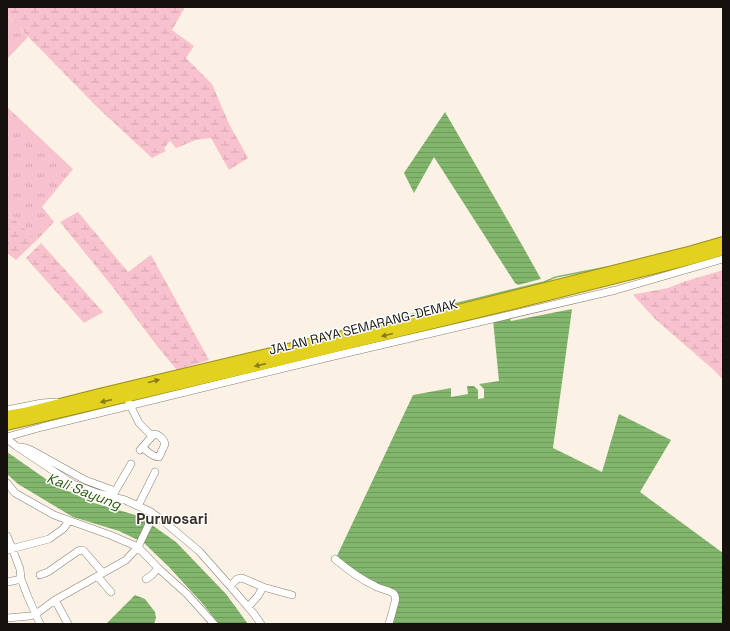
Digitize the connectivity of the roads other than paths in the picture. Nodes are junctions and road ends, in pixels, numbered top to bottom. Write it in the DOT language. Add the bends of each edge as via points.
graph roads {
  1 [pos="723,242"];
  2 [pos="723,250"];
  3 [pos="723,259"];
  4 [pos="610,279"];
  5 [pos="616,290"];
  6 [pos="277,357"];
  7 [pos="128,401"];
  8 [pos="65,403"];
  9 [pos="7,410"];
  10 [pos="7,416"];
  11 [pos="7,425"];
  12 [pos="152,436"];
  13 [pos="7,438"];
  14 [pos="131,464"];
  15 [pos="155,472"];
  16 [pos="7,483"];
  17 [pos="113,494"];
  18 [pos="138,506"];
  19 [pos="154,515"];
  20 [pos="69,521"];
  21 [pos="7,536"];
  22 [pos="138,545"];
  23 [pos="10,549"];
  24 [pos="335,559"];
  25 [pos="158,568"];
  26 [pos="40,575"];
  27 [pos="101,575"];
  28 [pos="21,579"];
  29 [pos="146,579"];
  30 [pos="8,582"];
  31 [pos="230,586"];
  32 [pos="264,587"];
  33 [pos="111,592"];
  34 [pos="292,595"];
  35 [pos="55,600"];
  36 [pos="248,607"];
  37 [pos="36,614"];
  38 [pos="7,618"];
  39 [pos="40,624"];
  40 [pos="68,624"];
  41 [pos="214,624"];
  42 [pos="261,624"];
  43 [pos="389,624"];
  1 -- 6 [label="highway, JALAN RAYA SEMARANG-DEMAK"];
  2 -- 4 [label="highway, JALAN RAYA SEMARANG-DEMAK"];
  3 -- 5 [label="street"];
  4 -- 5 [label="street"];
  4 -- 6 [label="highway, JALAN RAYA SEMARANG-DEMAK, one-way"];
  5 -- 7 [label="street"];
  6 -- 7 [label="highway, JALAN RAYA SEMARANG-DEMAK, one-way"];
  8 -- 6 [label="highway, JALAN RAYA SEMARANG-DEMAK, one-way"];
  7 -- 11 [label="highway, JALAN RAYA SEMARANG-DEMAK, one-way"];
  7 -- 12 [label="street" via="139,423"];
  7 -- 13 [label="street"];
  8 -- 9 [label="street" via="54,401"];
  8 -- 10 [label="highway, JALAN RAYA SEMARANG-DEMAK"];
  12 -- 12 [label="street" via="142,449 159,457 164,442 156,434"];
  13 -- 17 [label="street" via="73,484 96,493"];
  14 -- 17 [label="street"];
  15 -- 18 [label="street"];
  16 -- 20 [label="street" via="15,493"];
  17 -- 18 [label="street"];
  18 -- 19 [label="street"];
  19 -- 22 [label="street"];
  19 -- 31 [label="street" via="199,551"];
  20 -- 22 [label="street"];
  20 -- 23 [label="street" via="49,539"];
  21 -- 23 [label="street"];
  22 -- 25 [label="street"];
  22 -- 27 [label="street" via="126,560"];
  23 -- 28 [label="street" via="20,569"];
  24 -- 43 [label="street" via="360,578 394,595 396,599"];
  25 -- 29 [label="street"];
  25 -- 41 [label="street" via="187,594"];
  26 -- 27 [label="street" via="82,550"];
  27 -- 33 [label="street"];
  27 -- 35 [label="street"];
  28 -- 30 [label="street"];
  28 -- 37 [label="street"];
  31 -- 32 [label="street" via="240,578"];
  31 -- 36 [label="street"];
  32 -- 34 [label="street"];
  32 -- 36 [label="street"];
  35 -- 37 [label="street"];
  35 -- 40 [label="street"];
  36 -- 42 [label="street"];
  37 -- 38 [label="street"];
  37 -- 39 [label="street"];
}
